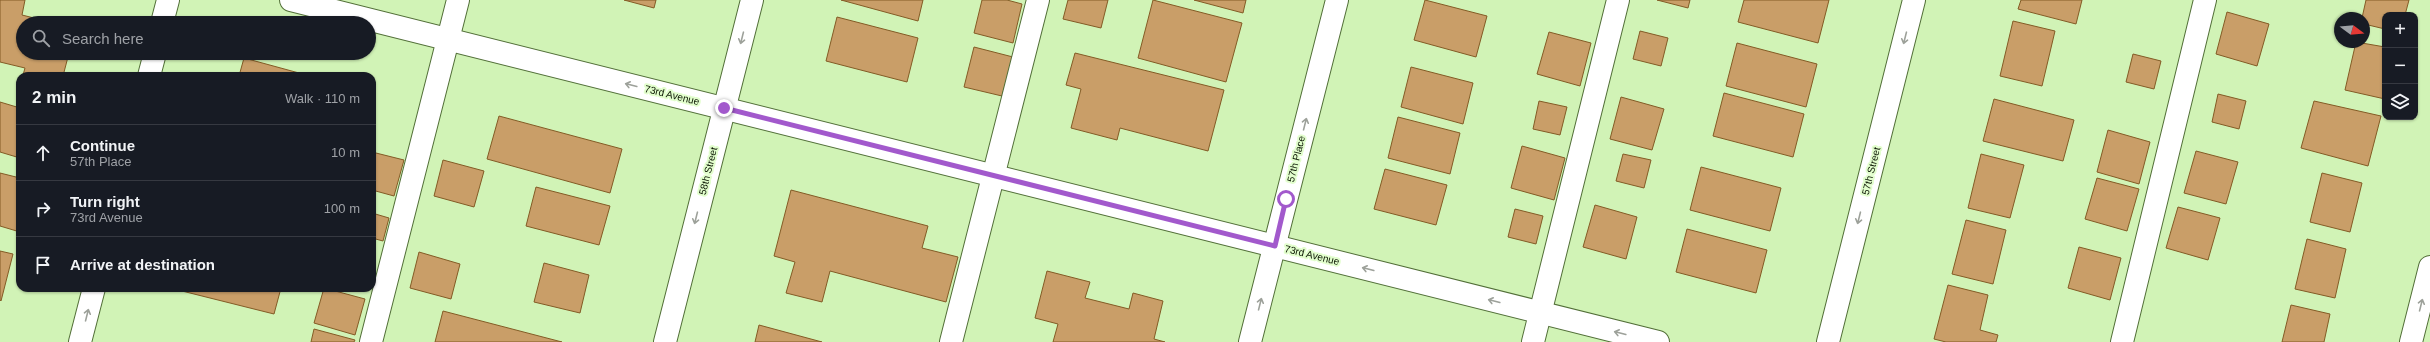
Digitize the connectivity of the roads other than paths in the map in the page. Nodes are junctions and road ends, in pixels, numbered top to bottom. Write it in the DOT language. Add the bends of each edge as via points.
graph roads {
  1 [pos="168,0"];
  2 [pos="291,0"];
  3 [pos="458,0"];
  4 [pos="752,0"];
  5 [pos="1038,0"];
  6 [pos="1337,0"];
  7 [pos="1618,0"];
  8 [pos="1914,0"];
  9 [pos="2205,0"];
  10 [pos="164,16"];
  11 [pos="355,16"];
  12 [pos="376,21"];
  13 [pos="448,39"];
  14 [pos="153,60"];
  15 [pos="150,72"];
  16 [pos="724,108"];
  17 [pos="994,176"];
  18 [pos="1275,246"];
  19 [pos="2430,267"];
  20 [pos="93,292"];
  21 [pos="1541,313"];
  22 [pos="80,342"];
  23 [pos="371,342"];
  24 [pos="665,342"];
  25 [pos="952,342"];
  26 [pos="1250,342"];
  27 [pos="1533,342"];
  28 [pos="1658,342"];
  29 [pos="1828,342"];
  30 [pos="2122,342"];
  31 [pos="2411,342"];
  1 -- 10 [label="street"];
  2 -- 11 [label="street, 73rd Avenue"];
  3 -- 13 [label="street"];
  4 -- 16 [label="street, 58th Street, one-way"];
  5 -- 17 [label="street"];
  18 -- 6 [label="street, 57th Place, one-way"];
  7 -- 21 [label="street"];
  8 -- 29 [label="street, 57th Street, one-way"];
  9 -- 30 [label="street"];
  12 -- 13 [label="street, 73rd Avenue"];
  16 -- 13 [label="street, 73rd Avenue, one-way"];
  13 -- 23 [label="street"];
  14 -- 15 [label="street"];
  16 -- 17 [label="street, 73rd Avenue"];
  16 -- 24 [label="street, 58th Street, one-way"];
  17 -- 18 [label="street, 73rd Avenue"];
  17 -- 25 [label="street"];
  21 -- 18 [label="street, 73rd Avenue, one-way"];
  26 -- 18 [label="street, 57th Place, one-way"];
  31 -- 19 [label="street, one-way"];
  22 -- 20 [label="street, one-way"];
  21 -- 27 [label="street"];
  28 -- 21 [label="street, 73rd Avenue, one-way"];
}
